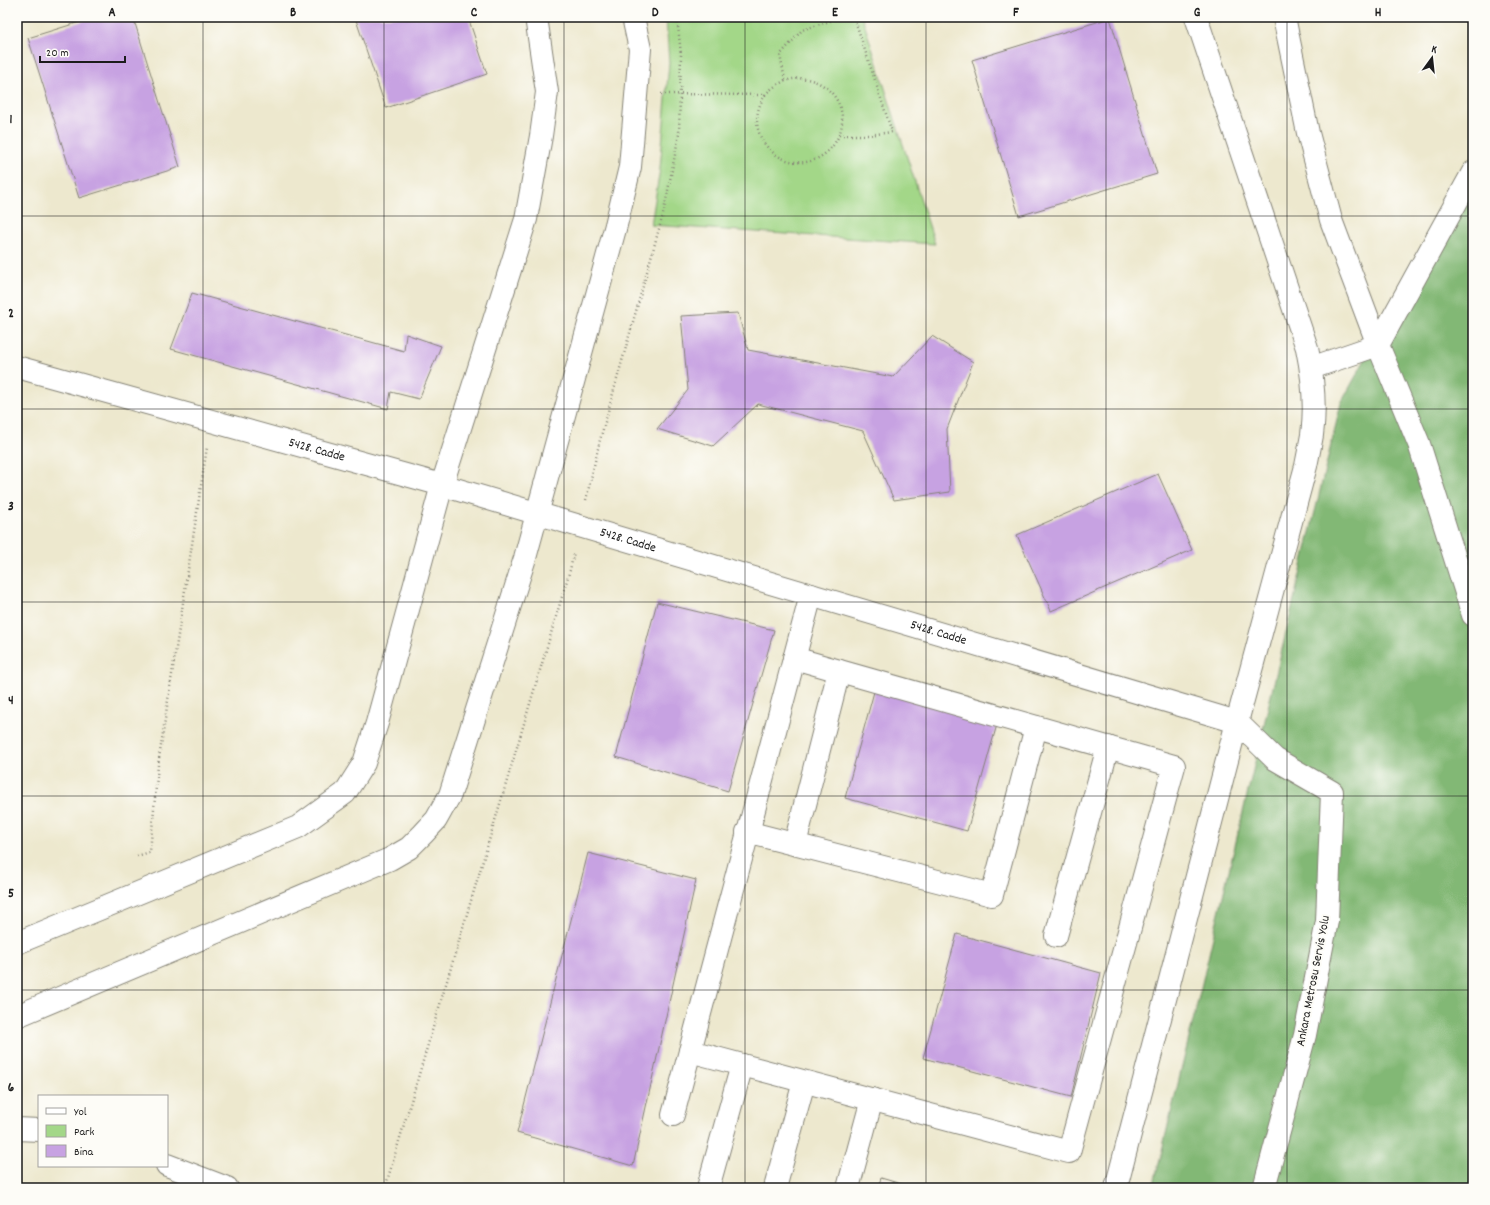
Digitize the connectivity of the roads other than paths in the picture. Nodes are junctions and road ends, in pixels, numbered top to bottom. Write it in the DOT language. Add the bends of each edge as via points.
graph roads {
  1 [pos="536,17"];
  2 [pos="634,17"];
  3 [pos="1196,17"];
  4 [pos="1284,17"];
  5 [pos="1473,172"];
  6 [pos="1378,345"];
  7 [pos="17,367"];
  8 [pos="1311,368"];
  9 [pos="442,485"];
  10 [pos="537,513"];
  11 [pos="811,595"];
  12 [pos="1473,615"];
  13 [pos="794,658"];
  14 [pos="839,672"];
  15 [pos="1237,722"];
  16 [pos="1036,727"];
  17 [pos="1108,747"];
  18 [pos="747,832"];
  19 [pos="795,844"];
  20 [pos="1056,936"];
  21 [pos="17,943"];
  22 [pos="17,1016"];
  23 [pos="690,1051"];
  24 [pos="742,1065"];
  25 [pos="804,1082"];
  26 [pos="872,1100"];
  27 [pos="673,1115"];
  28 [pos="17,1129"];
  29 [pos="38,1130"];
  30 [pos="168,1165"];
  31 [pos="227,1188"];
  32 [pos="708,1188"];
  33 [pos="775,1188"];
  34 [pos="848,1188"];
  35 [pos="1116,1188"];
  36 [pos="1264,1188"];
  1 -- 9 [label="street" via="547,92 526,219"];
  2 -- 10 [label="street" via="640,49 630,167"];
  3 -- 8 [label="street" via="1307,348"];
  4 -- 6 [label="street" via="1308,133 1331,220"];
  5 -- 6 [label="street"];
  6 -- 8 [label="street"];
  6 -- 12 [label="street" via="1419,444"];
  7 -- 9 [label="street, 5428. Cadde"];
  8 -- 15 [label="street" via="1314,404 1306,466"];
  9 -- 10 [label="street, 5428. Cadde"];
  9 -- 21 [label="street" via="377,723 364,763 345,794 298,827"];
  10 -- 11 [label="street, 5428. Cadde"];
  10 -- 22 [label="street" via="450,795 436,820 409,848 390,859"];
  11 -- 13 [label="street"];
  11 -- 15 [label="street, 5428. Cadde"];
  13 -- 14 [label="street"];
  13 -- 18 [label="street"];
  14 -- 16 [label="street"];
  14 -- 19 [label="street"];
  15 -- 35 [label="street"];
  15 -- 36 [label="street, Ankara Metrosu Servis Yolu" via="1274,759 1332,792 1327,921 1305,1035"];
  16 -- 17 [label="street"];
  16 -- 19 [label="street" via="992,895"];
  17 -- 20 [label="street"];
  17 -- 26 [label="street" via="1174,766 1069,1152"];
  18 -- 19 [label="street"];
  18 -- 23 [label="street"];
  23 -- 24 [label="street"];
  23 -- 27 [label="street"];
  24 -- 25 [label="street"];
  24 -- 32 [label="street"];
  25 -- 26 [label="street"];
  25 -- 33 [label="street"];
  26 -- 34 [label="street"];
  28 -- 29 [label="street"];
  30 -- 31 [label="street"];
}
